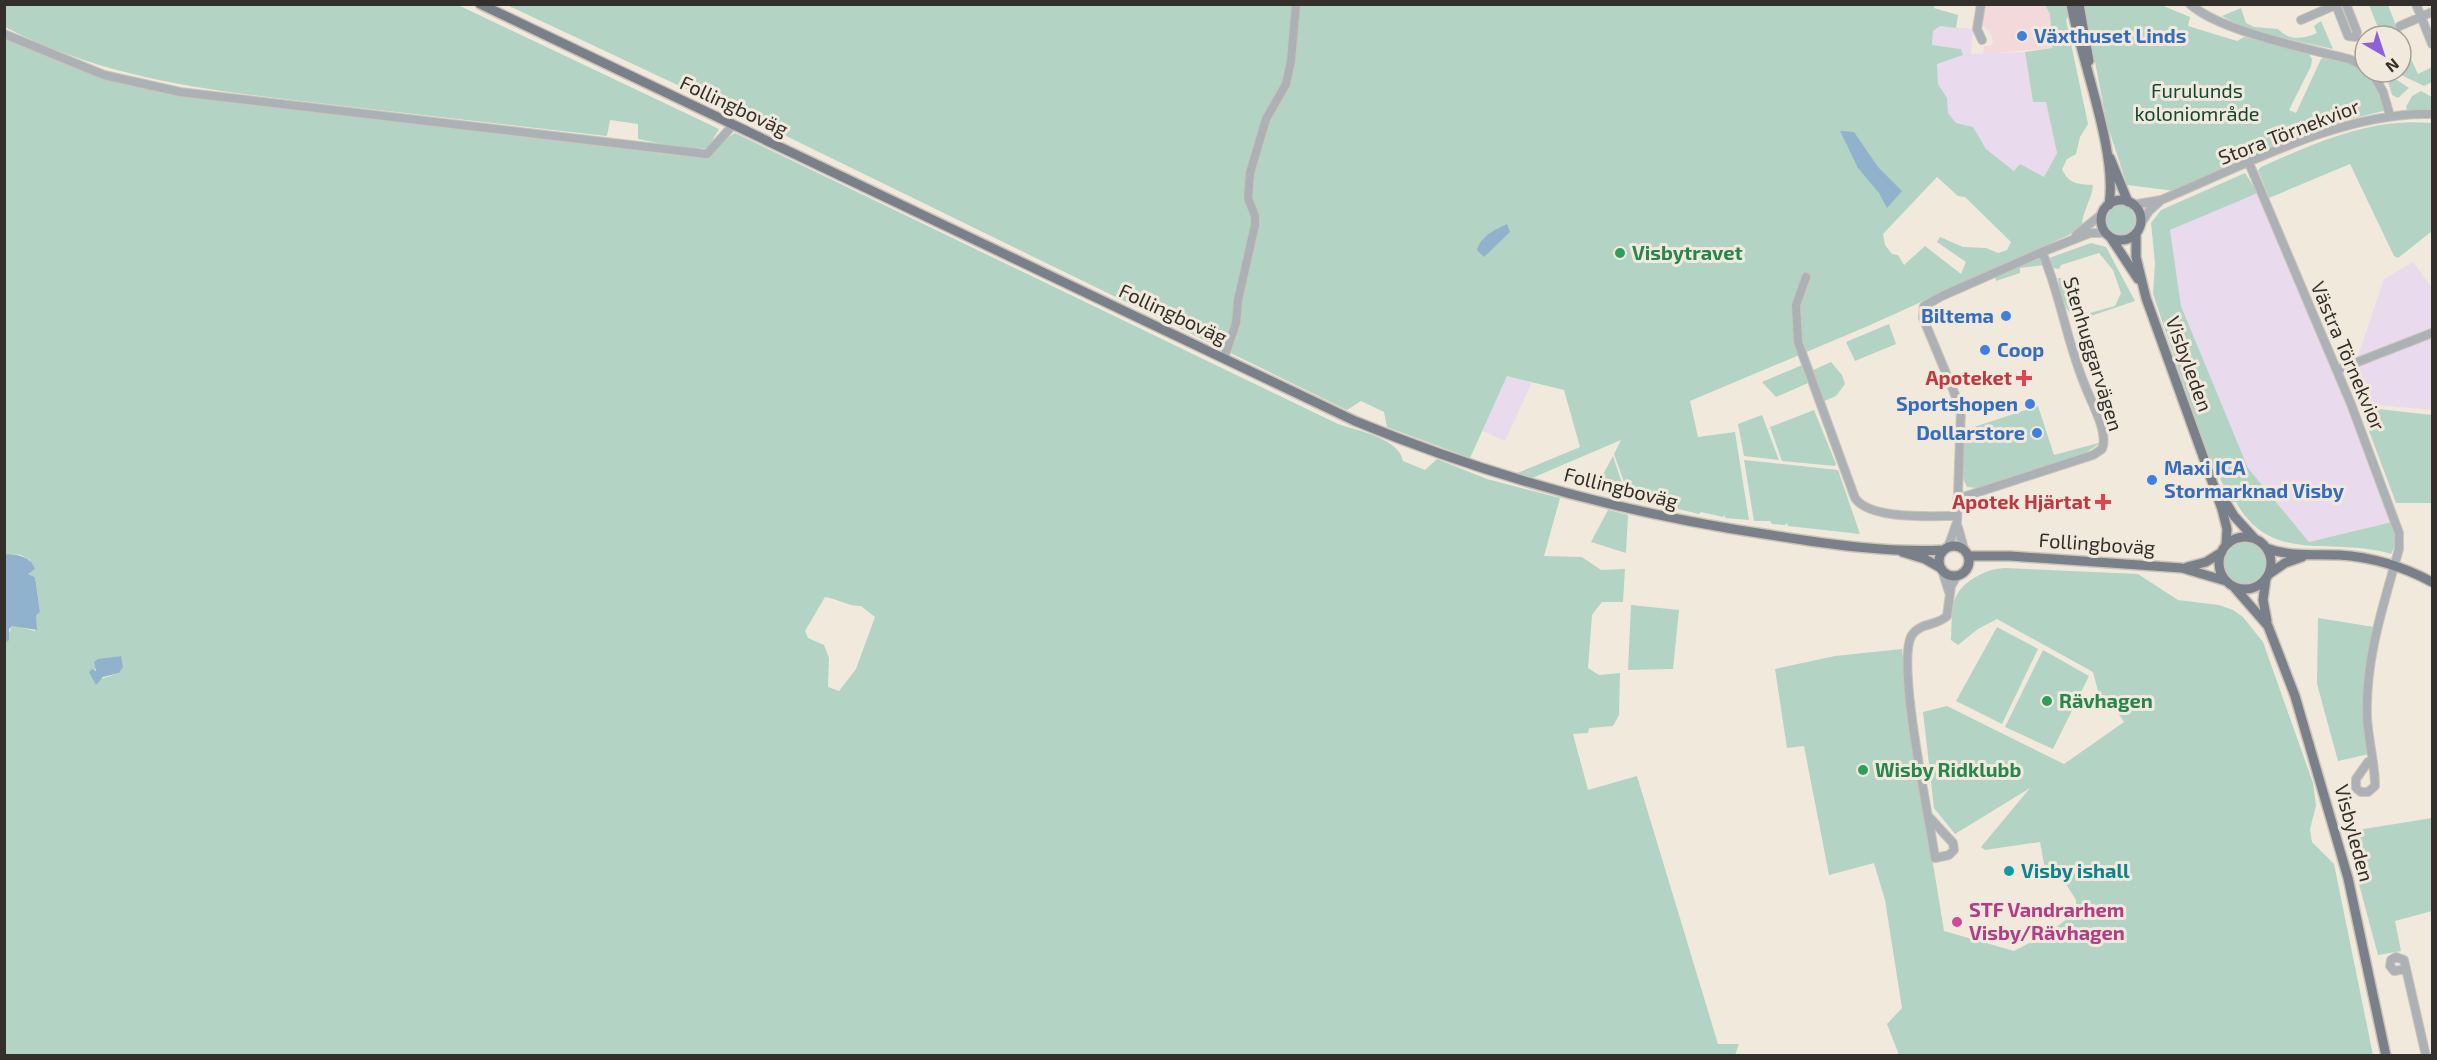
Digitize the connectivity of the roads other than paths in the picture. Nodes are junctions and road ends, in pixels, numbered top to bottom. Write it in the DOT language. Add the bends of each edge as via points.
graph roads {
  1 [pos="480,4"];
  2 [pos="1296,4"];
  3 [pos="1981,4"];
  4 [pos="2071,4"];
  5 [pos="2079,4"];
  6 [pos="2190,4"];
  7 [pos="2346,4"];
  8 [pos="2416,4"];
  9 [pos="2337,5"];
  10 [pos="2433,12"];
  11 [pos="2420,17"];
  12 [pos="2301,20"];
  13 [pos="2404,24"];
  14 [pos="4,34"];
  15 [pos="1982,40"];
  16 [pos="2433,44"];
  17 [pos="2353,61"];
  18 [pos="2379,84"];
  19 [pos="2098,114"];
  20 [pos="2433,114"];
  21 [pos="2390,116"];
  22 [pos="733,125"];
  23 [pos="2104,139"];
  24 [pos="2249,164"];
  25 [pos="2161,200"];
  26 [pos="2130,203"];
  27 [pos="2109,205"];
  28 [pos="2102,214"];
  29 [pos="2138,229"];
  30 [pos="2108,235"];
  31 [pos="2067,241"];
  32 [pos="2042,252"];
  33 [pos="1806,277"];
  34 [pos="2146,298"];
  35 [pos="2433,333"];
  36 [pos="1224,358"];
  37 [pos="2337,370"];
  38 [pos="2211,477"];
  39 [pos="1957,499"];
  40 [pos="1957,519"];
  41 [pos="2255,539"];
  42 [pos="1886,548"];
  43 [pos="1946,548"];
  44 [pos="2266,548"];
  45 [pos="2224,549"];
  46 [pos="1966,554"];
  47 [pos="2010,556"];
  48 [pos="2307,556"];
  49 [pos="2394,565"];
  50 [pos="2182,568"];
  51 [pos="1941,570"];
  52 [pos="1961,574"];
  53 [pos="2268,576"];
  54 [pos="2433,582"];
  55 [pos="2230,584"];
  56 [pos="1949,594"];
  57 [pos="2268,626"];
  58 [pos="2373,760"];
  59 [pos="1929,817"];
  60 [pos="2406,969"];
  61 [pos="2386,1056"];
  62 [pos="2426,1056"];
  1 -- 22 [label="main road, Follingboväg"];
  2 -- 36 [label="street" via="1287,84 1266,119 1250,173 1248,198 1255,225 1236,323"];
  3 -- 15 [label="street" via="1977,29"];
  4 -- 19 [label="main road"];
  5 -- 19 [label="main road"];
  6 -- 17 [label="street" via="2229,26"];
  7 -- 9 [label="street" via="2357,32 2355,37 2348,36"];
  8 -- 11 [label="street"];
  9 -- 12 [label="street"];
  10 -- 11 [label="street"];
  11 -- 13 [label="street"];
  11 -- 16 [label="street"];
  14 -- 22 [label="street" via="104,75 212,96 707,154"];
  18 -- 21 [label="street"];
  19 -- 23 [label="main road"];
  20 -- 21 [label="street, Stora Törnekvior"];
  21 -- 24 [label="street, Stora Törnekvior" via="2346,124"];
  22 -- 36 [label="main road, Follingboväg"];
  23 -- 26 [label="main road"];
  23 -- 27 [label="main road"];
  24 -- 25 [label="street, Stora Törnekvior"];
  24 -- 37 [label="street, Västra Törnekvior"];
  25 -- 26 [label="street"];
  25 -- 29 [label="street"];
  26 -- 27 [label="main road" via="2117,201"];
  26 -- 29 [label="main road" via="2139,214"];
  27 -- 28 [label="main road"];
  28 -- 30 [label="main road" via="2101,224"];
  28 -- 31 [label="street"];
  29 -- 30 [label="main road" via="2126,239"];
  29 -- 34 [label="main road, Visbyleden" via="2136,257"];
  30 -- 31 [label="street" via="2094,232"];
  30 -- 34 [label="main road, Visbyleden" via="2127,259"];
  31 -- 32 [label="street"];
  32 -- 39 [label="street" via="1924,306 1923,318 1961,409"];
  32 -- 39 [label="street, Stenhuggarvägen" via="2104,445 2093,455"];
  33 -- 40 [label="street" via="1796,305 1798,342 1855,498 1864,508 1881,513"];
  34 -- 38 [label="main road, Visbyleden"];
  35 -- 37 [label="street"];
  36 -- 42 [label="main road, Follingboväg" via="1355,421 1515,480 1694,524"];
  37 -- 49 [label="street, Västra Törnekvior" via="2398,529 2400,545"];
  38 -- 41 [label="main road, Visbyleden" via="2234,516"];
  38 -- 45 [label="main road, Visbyleden" via="2225,519"];
  39 -- 40 [label="street"];
  40 -- 43 [label="street" via="1953,541"];
  40 -- 46 [label="street"];
  41 -- 44 [label="main road"];
  41 -- 45 [label="main road" via="2240,538"];
  42 -- 43 [label="main road, Follingboväg"];
  42 -- 51 [label="main road, Follingboväg" via="1925,559"];
  43 -- 46 [label="main road" via="1956,546"];
  43 -- 51 [label="main road" via="1939,556"];
  44 -- 48 [label="main road"];
  44 -- 53 [label="main road" via="2271,559"];
  45 -- 50 [label="main road, Follingboväg" via="2199,565"];
  45 -- 55 [label="main road" via="2220,569"];
  46 -- 47 [label="main road, Follingboväg"];
  46 -- 52 [label="main road" via="1968,565"];
  47 -- 50 [label="main road, Follingboväg"];
  47 -- 52 [label="main road, Follingboväg"];
  48 -- 49 [label="main road" via="2353,557"];
  48 -- 53 [label="main road" via="2285,563"];
  49 -- 54 [label="main road"];
  49 -- 58 [label="street, Västra Törnekvior" via="2373,644 2367,717"];
  50 -- 55 [label="main road, Follingboväg"];
  51 -- 52 [label="main road"];
  51 -- 56 [label="street"];
  52 -- 56 [label="street"];
  53 -- 55 [label="main road" via="2252,589"];
  53 -- 57 [label="main road, Visbyleden" via="2263,600"];
  55 -- 57 [label="main road, Visbyleden"];
  56 -- 59 [label="street" via="1947,616 1917,629 1908,646 1912,715"];
  57 -- 61 [label="main road, Visbyleden" via="2298,707 2346,867"];
  59 -- 59 [label="street" via="1953,843 1954,850 1949,855 1935,858"];
  60 -- 62 [label="street"];
}
